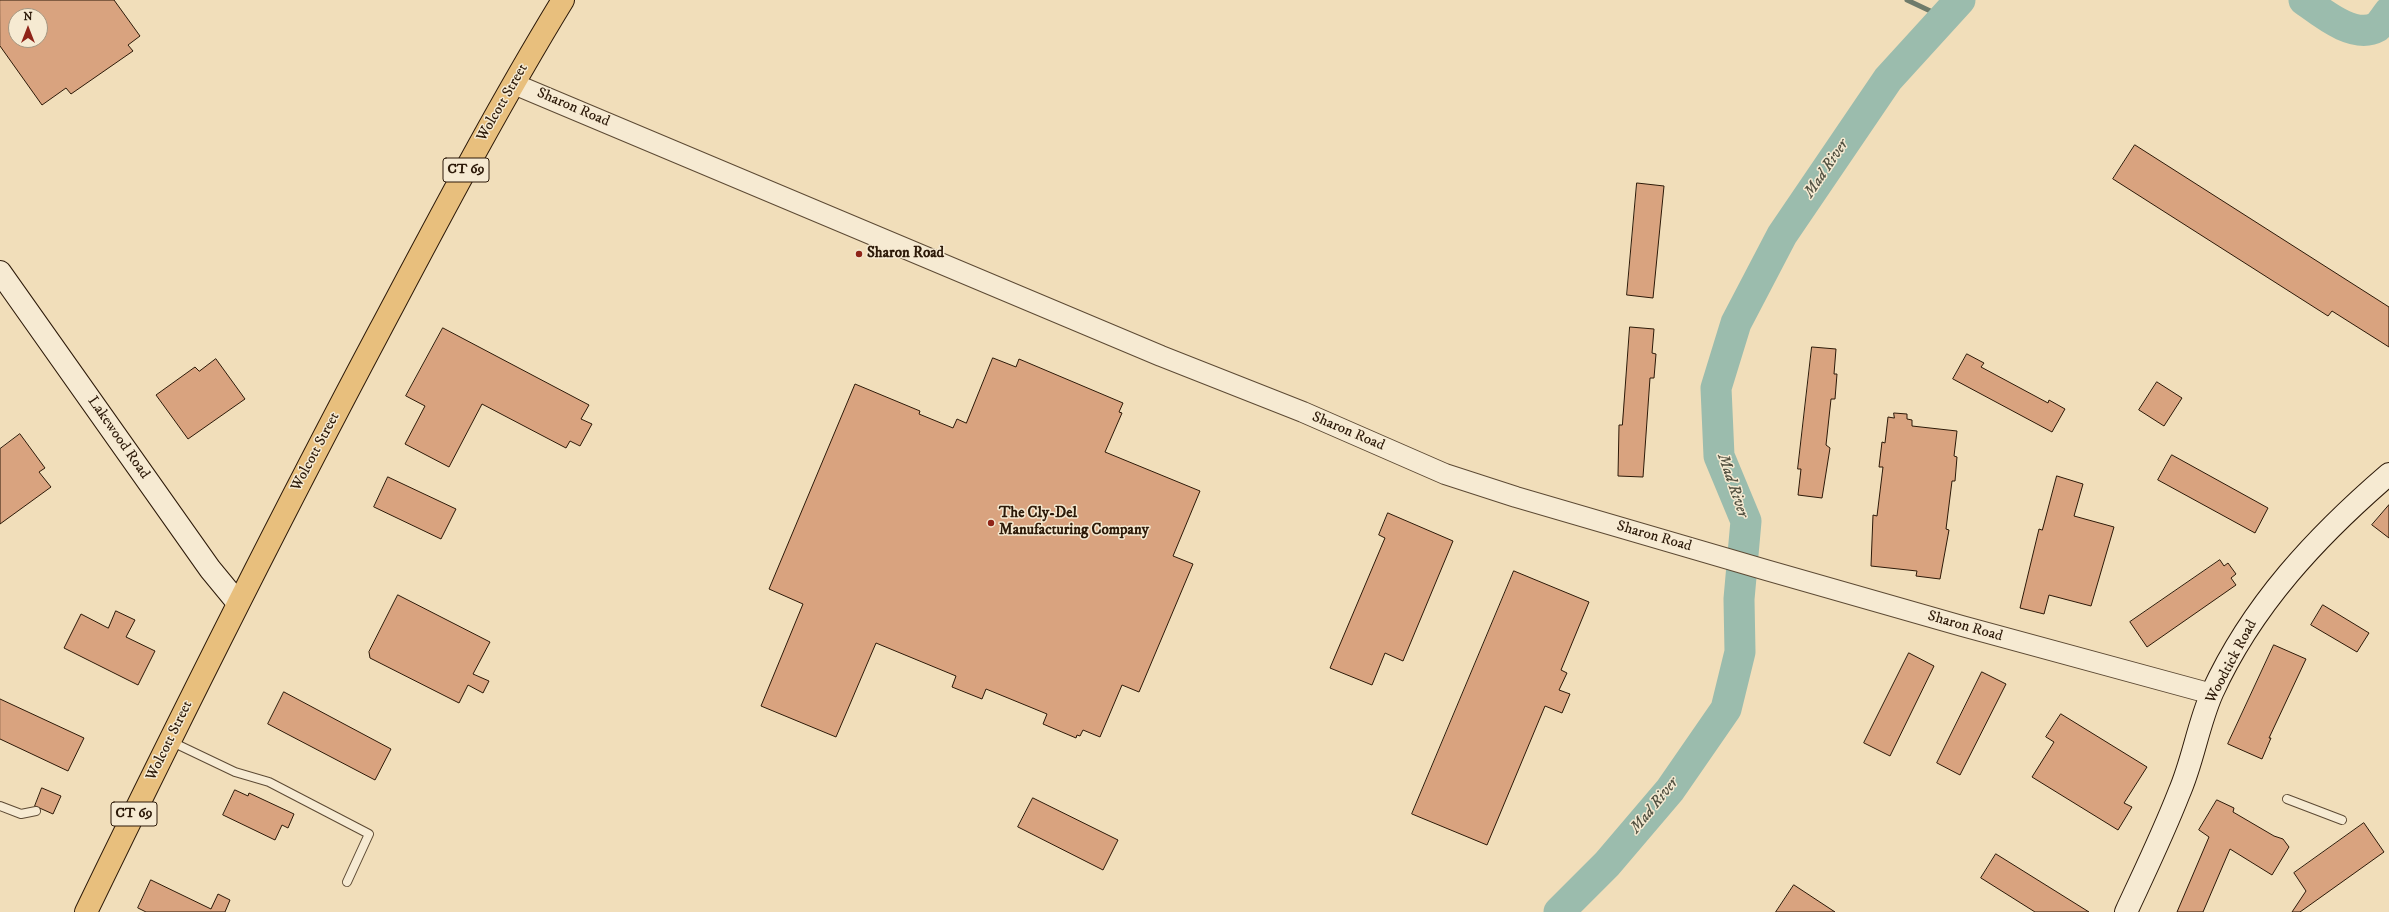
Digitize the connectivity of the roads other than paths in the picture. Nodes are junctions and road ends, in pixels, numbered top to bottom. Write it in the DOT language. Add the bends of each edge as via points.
graph roads {
  1 [pos="563,0"];
  2 [pos="514,84"];
  3 [pos="0,272"];
  4 [pos="2389,474"];
  5 [pos="238,602"];
  6 [pos="2212,694"];
  7 [pos="169,741"];
  8 [pos="2287,799"];
  9 [pos="0,806"];
  10 [pos="36,811"];
  11 [pos="2342,820"];
  12 [pos="347,882"];
  13 [pos="86,912"];
  14 [pos="2126,912"];
  1 -- 2 [label="main road, Wolcott Street / CT 69"];
  2 -- 5 [label="main road, Wolcott Street / CT 69" via="422,252"];
  2 -- 6 [label="street, Sharon Road" via="1161,356 1303,412 1445,474 1766,570"];
  3 -- 5 [label="main road, Lakewood Road" via="210,569"];
  4 -- 6 [label="main road, Woodtick Road" via="2334,523 2267,599"];
  5 -- 7 [label="main road, Wolcott Street / CT 69"];
  6 -- 14 [label="main road, Woodtick Road" via="2180,793"];
  7 -- 12 [label="lane" via="235,772 269,782 369,834"];
  7 -- 13 [label="main road, Wolcott Street / CT 69"];
  8 -- 11 [label="lane"];
  9 -- 10 [label="lane" via="21,814"];
}
